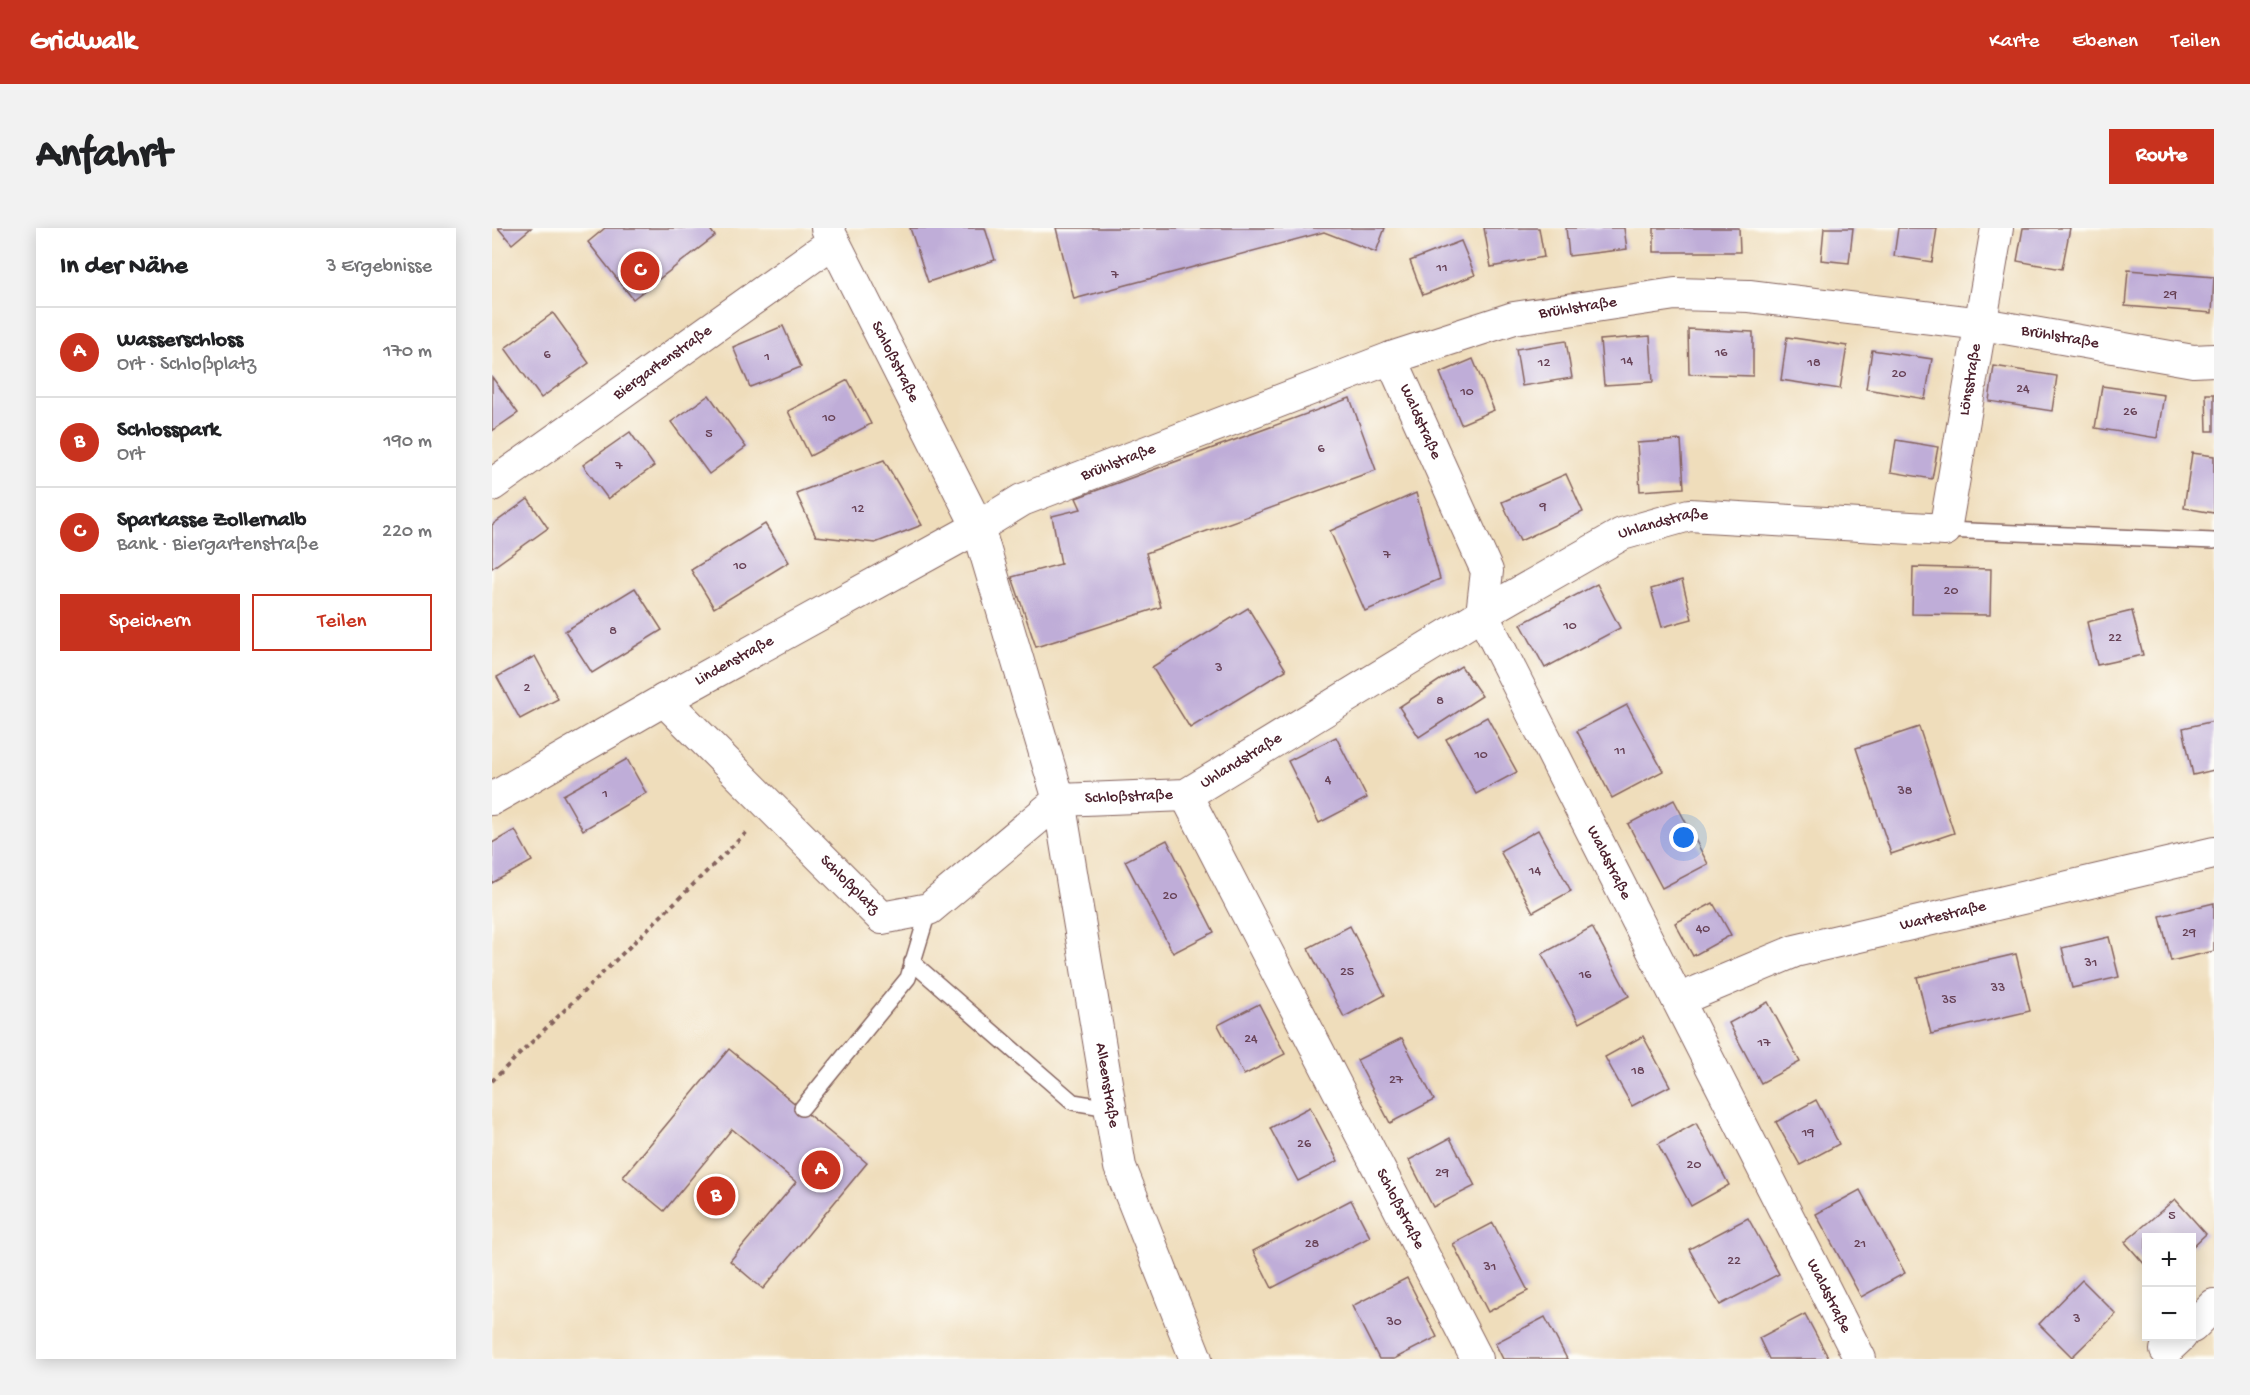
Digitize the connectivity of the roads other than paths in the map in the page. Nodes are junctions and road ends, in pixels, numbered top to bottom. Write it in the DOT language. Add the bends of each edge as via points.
graph roads {
  1 [pos="1997,228"];
  2 [pos="830,235"];
  3 [pos="1982,324"];
  4 [pos="1391,358"];
  5 [pos="2214,360"];
  6 [pos="492,485"];
  7 [pos="978,527"];
  8 [pos="1945,530"];
  9 [pos="2214,540"];
  10 [pos="1482,614"];
  11 [pos="664,700"];
  12 [pos="1186,795"];
  13 [pos="492,799"];
  14 [pos="1059,800"];
  15 [pos="2214,853"];
  16 [pos="929,909"];
  17 [pos="912,962"];
  18 [pos="1678,1000"];
  19 [pos="802,1108"];
  20 [pos="1109,1108"];
  21 [pos="2214,1305"];
  22 [pos="2196,1322"];
  23 [pos="1196,1359"];
  24 [pos="1477,1359"];
  25 [pos="1860,1359"];
  1 -- 3 [label="street, Lönsstraße"];
  2 -- 6 [label="street, Biergartenstraße"];
  2 -- 7 [label="street, Schloßstraße"];
  3 -- 4 [label="street, Brühlstraße" via="1749,296 1675,294 1514,318"];
  3 -- 5 [label="street, Brühlstraße" via="2193,361"];
  3 -- 8 [label="street, Lönsstraße"];
  4 -- 7 [label="street, Brühlstraße" via="1022,500"];
  4 -- 10 [label="street, Waldstraße" via="1487,571"];
  7 -- 11 [label="street, Lindenstraße"];
  7 -- 14 [label="street, Schloßstraße"];
  8 -- 9 [label="lane, Uhlandstraße"];
  8 -- 10 [label="street, Uhlandstraße" via="1689,515 1622,534"];
  10 -- 12 [label="street, Uhlandstraße"];
  10 -- 18 [label="street, Waldstraße"];
  11 -- 13 [label="street, Lindenstraße"];
  11 -- 16 [label="street, Schloßplatz" via="882,918"];
  12 -- 14 [label="street, Schloßstraße"];
  12 -- 24 [label="street, Schloßstraße"];
  14 -- 16 [label="street, Schloßplatz"];
  14 -- 20 [label="street, Alleenstraße"];
  15 -- 18 [label="street, Wartestraße" via="1795,951"];
  16 -- 17 [label="lane"];
  17 -- 19 [label="lane" via="908,978"];
  17 -- 20 [label="lane" via="1073,1102"];
  18 -- 25 [label="street, Waldstraße"];
  20 -- 23 [label="street, Alleenstraße" via="1120,1167"];
  21 -- 22 [label="street"];
}
